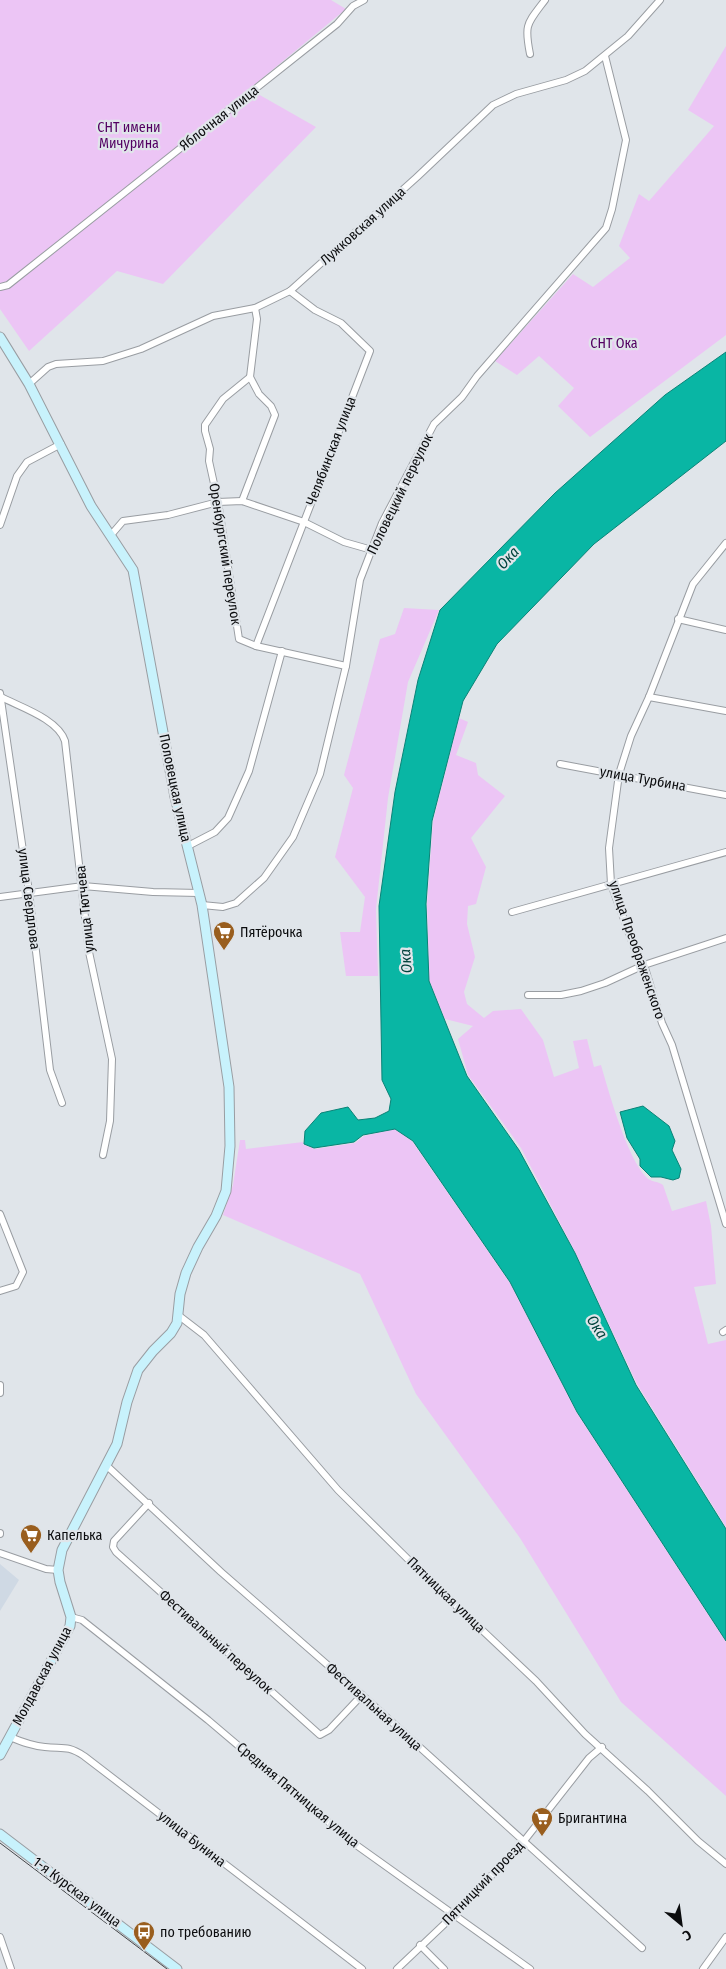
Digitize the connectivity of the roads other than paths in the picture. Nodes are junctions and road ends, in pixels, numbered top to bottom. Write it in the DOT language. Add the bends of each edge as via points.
graph roads {
  1 [pos="364,0"];
  2 [pos="546,0"];
  3 [pos="660,0"];
  4 [pos="530,54"];
  5 [pos="605,56"];
  6 [pos="0,287"];
  7 [pos="290,291"];
  8 [pos="255,308"];
  9 [pos="0,337"];
  10 [pos="250,377"];
  11 [pos="29,384"];
  12 [pos="60,444"];
  13 [pos="242,501"];
  14 [pos="218,502"];
  15 [pos="304,522"];
  16 [pos="0,525"];
  17 [pos="111,535"];
  18 [pos="726,542"];
  19 [pos="372,550"];
  20 [pos="722,550"];
  21 [pos="678,619"];
  22 [pos="726,630"];
  23 [pos="256,646"];
  24 [pos="282,652"];
  25 [pos="346,666"];
  26 [pos="0,695"];
  27 [pos="649,696"];
  28 [pos="726,711"];
  29 [pos="560,764"];
  30 [pos="619,774"];
  31 [pos="726,794"];
  32 [pos="188,846"];
  33 [pos="726,852"];
  34 [pos="611,884"];
  35 [pos="83,886"];
  36 [pos="29,892"];
  37 [pos="199,893"];
  38 [pos="0,897"];
  39 [pos="202,905"];
  40 [pos="512,912"];
  41 [pos="726,938"];
  42 [pos="644,965"];
  43 [pos="528,995"];
  44 [pos="62,1103"];
  45 [pos="103,1155"];
  46 [pos="0,1214"];
  47 [pos="216,1216"];
  48 [pos="726,1224"];
  49 [pos="0,1291"];
  50 [pos="178,1315"];
  51 [pos="0,1385"];
  52 [pos="0,1392"];
  53 [pos="107,1466"];
  54 [pos="148,1503"];
  55 [pos="0,1553"];
  56 [pos="58,1570"];
  57 [pos="71,1617"];
  58 [pos="362,1695"];
  59 [pos="10,1737"];
  60 [pos="602,1747"];
  61 [pos="0,1755"];
  62 [pos="0,1834"];
  63 [pos="524,1841"];
  64 [pos="726,1864"];
  65 [pos="455,1914"];
  66 [pos="726,1937"];
  67 [pos="0,1938"];
  68 [pos="420,1945"];
  69 [pos="642,1948"];
  70 [pos="11,1969"];
  71 [pos="177,1969"];
  72 [pos="362,1969"];
  73 [pos="397,1969"];
  74 [pos="444,1969"];
  75 [pos="530,1969"];
  76 [pos="703,1969"];
  1 -- 6 [label="street, Яблочная улица" via="8,285"];
  2 -- 4 [label="street" via="528,22 526,33"];
  3 -- 5 [label="street, Лужковская улица"];
  5 -- 7 [label="street, Лужковская улица" via="585,72 516,94 494,105"];
  5 -- 19 [label="street, Половецкий переулок" via="626,140 606,228 462,397 434,424 382,523"];
  7 -- 8 [label="street, Лужковская улица"];
  7 -- 15 [label="street, Челябинская улица" via="315,310 341,323 370,351"];
  8 -- 10 [label="street" via="257,319"];
  8 -- 11 [label="street, Лужковская улица" via="213,316 141,349 103,361 56,364"];
  9 -- 11 [label="street, Половецкая улица"];
  10 -- 13 [label="street" via="275,415"];
  10 -- 14 [label="street, Оренбургский переулок" via="223,398 205,425"];
  11 -- 12 [label="street, Половецкая улица"];
  12 -- 16 [label="street" via="27,462 17,476"];
  12 -- 17 [label="street, Половецкая улица" via="91,506"];
  13 -- 14 [label="street"];
  13 -- 15 [label="street"];
  14 -- 17 [label="street" via="168,515 123,521"];
  14 -- 23 [label="street, Оренбургский переулок" via="239,639"];
  15 -- 19 [label="street" via="344,542"];
  15 -- 23 [label="street, Челябинская улица"];
  17 -- 32 [label="street, Половецкая улица" via="134,570 175,797"];
  18 -- 20 [label="street, улица Преображенского"];
  19 -- 25 [label="street, Половецкий переулок" via="360,580"];
  20 -- 21 [label="street, улица Преображенского" via="693,584"];
  21 -- 22 [label="street"];
  21 -- 27 [label="street, улица Преображенского"];
  23 -- 24 [label="street, Оренбургский переулок"];
  24 -- 25 [label="street, Оренбургский переулок"];
  24 -- 32 [label="street" via="249,771 228,818 214,832"];
  25 -- 39 [label="street, Половецкий переулок" via="320,774 292,837 264,878 236,903 223,907"];
  26 -- 35 [label="street, улица Тютчева" via="43,717 62,732"];
  26 -- 36 [label="street, улица Свердлова"];
  27 -- 28 [label="street"];
  27 -- 30 [label="street, улица Преображенского"];
  29 -- 30 [label="street, улица Турбина"];
  30 -- 31 [label="street, улица Турбина"];
  30 -- 34 [label="street, улица Преображенского" via="609,848"];
  32 -- 37 [label="street, Половецкая улица"];
  33 -- 34 [label="street"];
  34 -- 40 [label="street"];
  34 -- 42 [label="street, улица Преображенского" via="636,952"];
  35 -- 36 [label="street"];
  35 -- 37 [label="street"];
  35 -- 45 [label="street, улица Тютчева" via="89,952 112,1058 110,1120"];
  36 -- 38 [label="street"];
  36 -- 44 [label="street, улица Свердлова" via="50,1070"];
  37 -- 39 [label="street, Половецкая улица"];
  39 -- 47 [label="street, Половецкая улица" via="230,1087 227,1182"];
  41 -- 42 [label="street"];
  42 -- 43 [label="street" via="582,991"];
  42 -- 48 [label="street, улица Преображенского" via="672,1045"];
  46 -- 49 [label="street" via="23,1272 16,1286"];
  47 -- 50 [label="street, Молдавская улица" via="186,1273"];
  50 -- 53 [label="street, Молдавская улица" via="171,1332 138,1370 117,1444"];
  50 -- 60 [label="street, Пятницкая улица" via="204,1335 338,1490 536,1681 585,1734"];
  51 -- 52 [label="street"];
  53 -- 54 [label="street, Фестивальная улица"];
  53 -- 56 [label="street, Молдавская улица" via="62,1550"];
  54 -- 58 [label="street, Фестивальная улица" via="220,1572"];
  54 -- 58 [label="street, Фестивальный переулок" via="114,1542 112,1546 116,1552 320,1736 330,1730"];
  55 -- 56 [label="street"];
  56 -- 57 [label="street, Молдавская улица"];
  57 -- 59 [label="street, Молдавская улица" via="66,1634"];
  57 -- 65 [label="street, Средняя Пятницкая улица" via="82,1620 208,1720 352,1842"];
  58 -- 63 [label="street, Фестивальная улица"];
  59 -- 61 [label="street, Молдавская улица"];
  59 -- 72 [label="street, улица Бунина" via="26,1744 74,1749"];
  60 -- 63 [label="street, Пятницкий проезд" via="589,1758"];
  60 -- 64 [label="street, Пятницкая улица"];
  62 -- 71 [label="street, 1-я Курская улица"];
  63 -- 65 [label="street, Пятницкий проезд"];
  63 -- 69 [label="street, Фестивальная улица"];
  65 -- 68 [label="street, Пятницкий проезд"];
  65 -- 75 [label="street, Средняя Пятницкая улица"];
  66 -- 76 [label="street"];
  67 -- 70 [label="street"];
  68 -- 73 [label="street, Пятницкий проезд"];
  68 -- 74 [label="street"];
}
